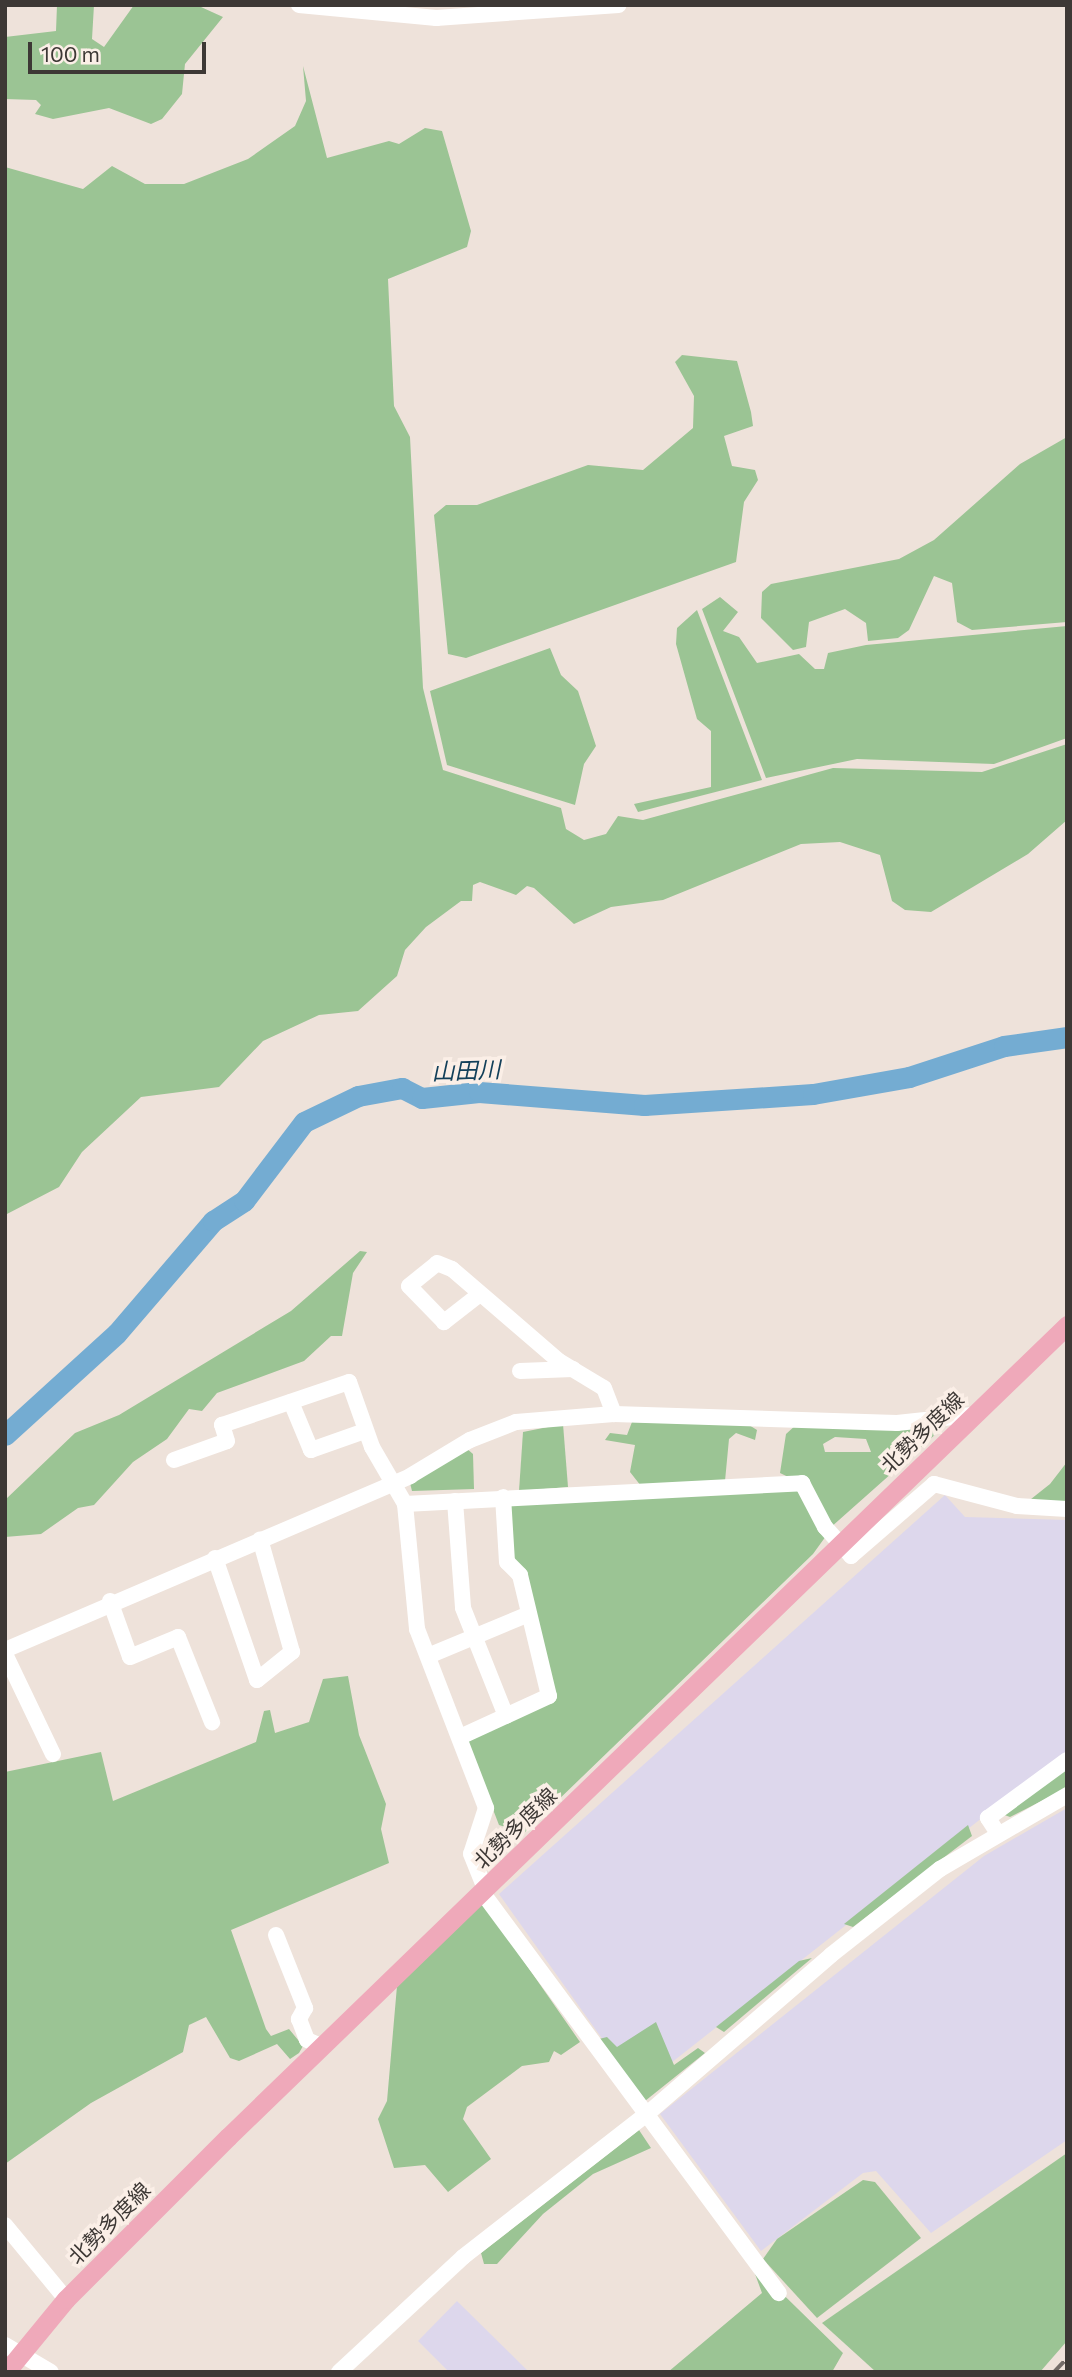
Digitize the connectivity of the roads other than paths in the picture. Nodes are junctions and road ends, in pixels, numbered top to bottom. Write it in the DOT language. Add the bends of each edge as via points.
graph roads {
  1 [pos="299,5"];
  2 [pos="444,5"];
  3 [pos="619,5"];
  4 [pos="406,8"];
  5 [pos="458,17"];
  6 [pos="480,1294"];
  7 [pos="1067,1325"];
  8 [pos="573,1369"];
  9 [pos="520,1371"];
  10 [pos="291,1402"];
  11 [pos="614,1414"];
  12 [pos="972,1415"];
  13 [pos="365,1431"];
  14 [pos="174,1460"];
  15 [pos="396,1482"];
  16 [pos="503,1497"];
  17 [pos="455,1501"];
  18 [pos="405,1504"];
  19 [pos="1067,1509"];
  20 [pos="260,1539"];
  21 [pos="215,1558"];
  22 [pos="110,1601"];
  23 [pos="529,1614"];
  24 [pos="474,1637"];
  25 [pos="5,1652"];
  26 [pos="428,1656"];
  27 [pos="506,1716"];
  28 [pos="212,1722"];
  29 [pos="460,1737"];
  30 [pos="53,1754"];
  31 [pos="1067,1760"];
  32 [pos="1067,1795"];
  33 [pos="998,1832"];
  34 [pos="483,1891"];
  35 [pos="276,1935"];
  36 [pos="321,2046"];
  37 [pos="647,2114"];
  38 [pos="5,2225"];
  39 [pos="779,2293"];
  40 [pos="66,2299"];
  41 [pos="12,2348"];
  42 [pos="6,2372"];
  43 [pos="51,2372"];
  44 [pos="339,2372"];
  1 -- 4 [label="street"];
  2 -- 5 [label="street"];
  3 -- 5 [label="street"];
  4 -- 5 [label="street"];
  6 -- 8 [label="street"];
  7 -- 12 [label="main road, 北勢多度線"];
  8 -- 9 [label="street"];
  8 -- 11 [label="street" via="604,1388"];
  10 -- 13 [label="street" via="311,1450"];
  10 -- 13 [label="street" via="349,1382"];
  10 -- 14 [label="street" via="222,1425 227,1441"];
  11 -- 12 [label="street" via="897,1423"];
  11 -- 15 [label="street" via="516,1422"];
  12 -- 34 [label="main road, 北勢多度線"];
  13 -- 15 [label="street"];
  15 -- 18 [label="street"];
  15 -- 20 [label="street"];
  16 -- 17 [label="street"];
  16 -- 19 [label="street" via="802,1483 829,1532 856,1555 934,1484 1017,1506"];
  16 -- 23 [label="street" via="507,1562 520,1574"];
  17 -- 18 [label="street"];
  17 -- 24 [label="street" via="463,1608"];
  18 -- 26 [label="street" via="414,1616"];
  20 -- 21 [label="street"];
  20 -- 21 [label="street" via="292,1652 257,1680"];
  21 -- 22 [label="street"];
  22 -- 25 [label="street"];
  22 -- 28 [label="street" via="130,1657 178,1637"];
  23 -- 24 [label="street"];
  23 -- 27 [label="street" via="549,1696"];
  24 -- 26 [label="street"];
  24 -- 27 [label="street"];
  25 -- 30 [label="street"];
  26 -- 29 [label="street"];
  27 -- 29 [label="street"];
  29 -- 34 [label="street" via="486,1808 471,1854"];
  31 -- 33 [label="street" via="988,1818"];
  32 -- 33 [label="street"];
  33 -- 37 [label="street" via="857,1934"];
  34 -- 36 [label="main road, 北勢多度線"];
  34 -- 37 [label="street"];
  35 -- 36 [label="street" via="305,2008 299,2019 307,2040"];
  36 -- 40 [label="main road, 北勢多度線"];
  37 -- 39 [label="street"];
  37 -- 44 [label="street" via="463,2257"];
  38 -- 40 [label="street"];
  40 -- 41 [label="main road, 北勢多度線"];
  41 -- 42 [label="main road, 北勢多度線"];
  41 -- 43 [label="street"];
}
